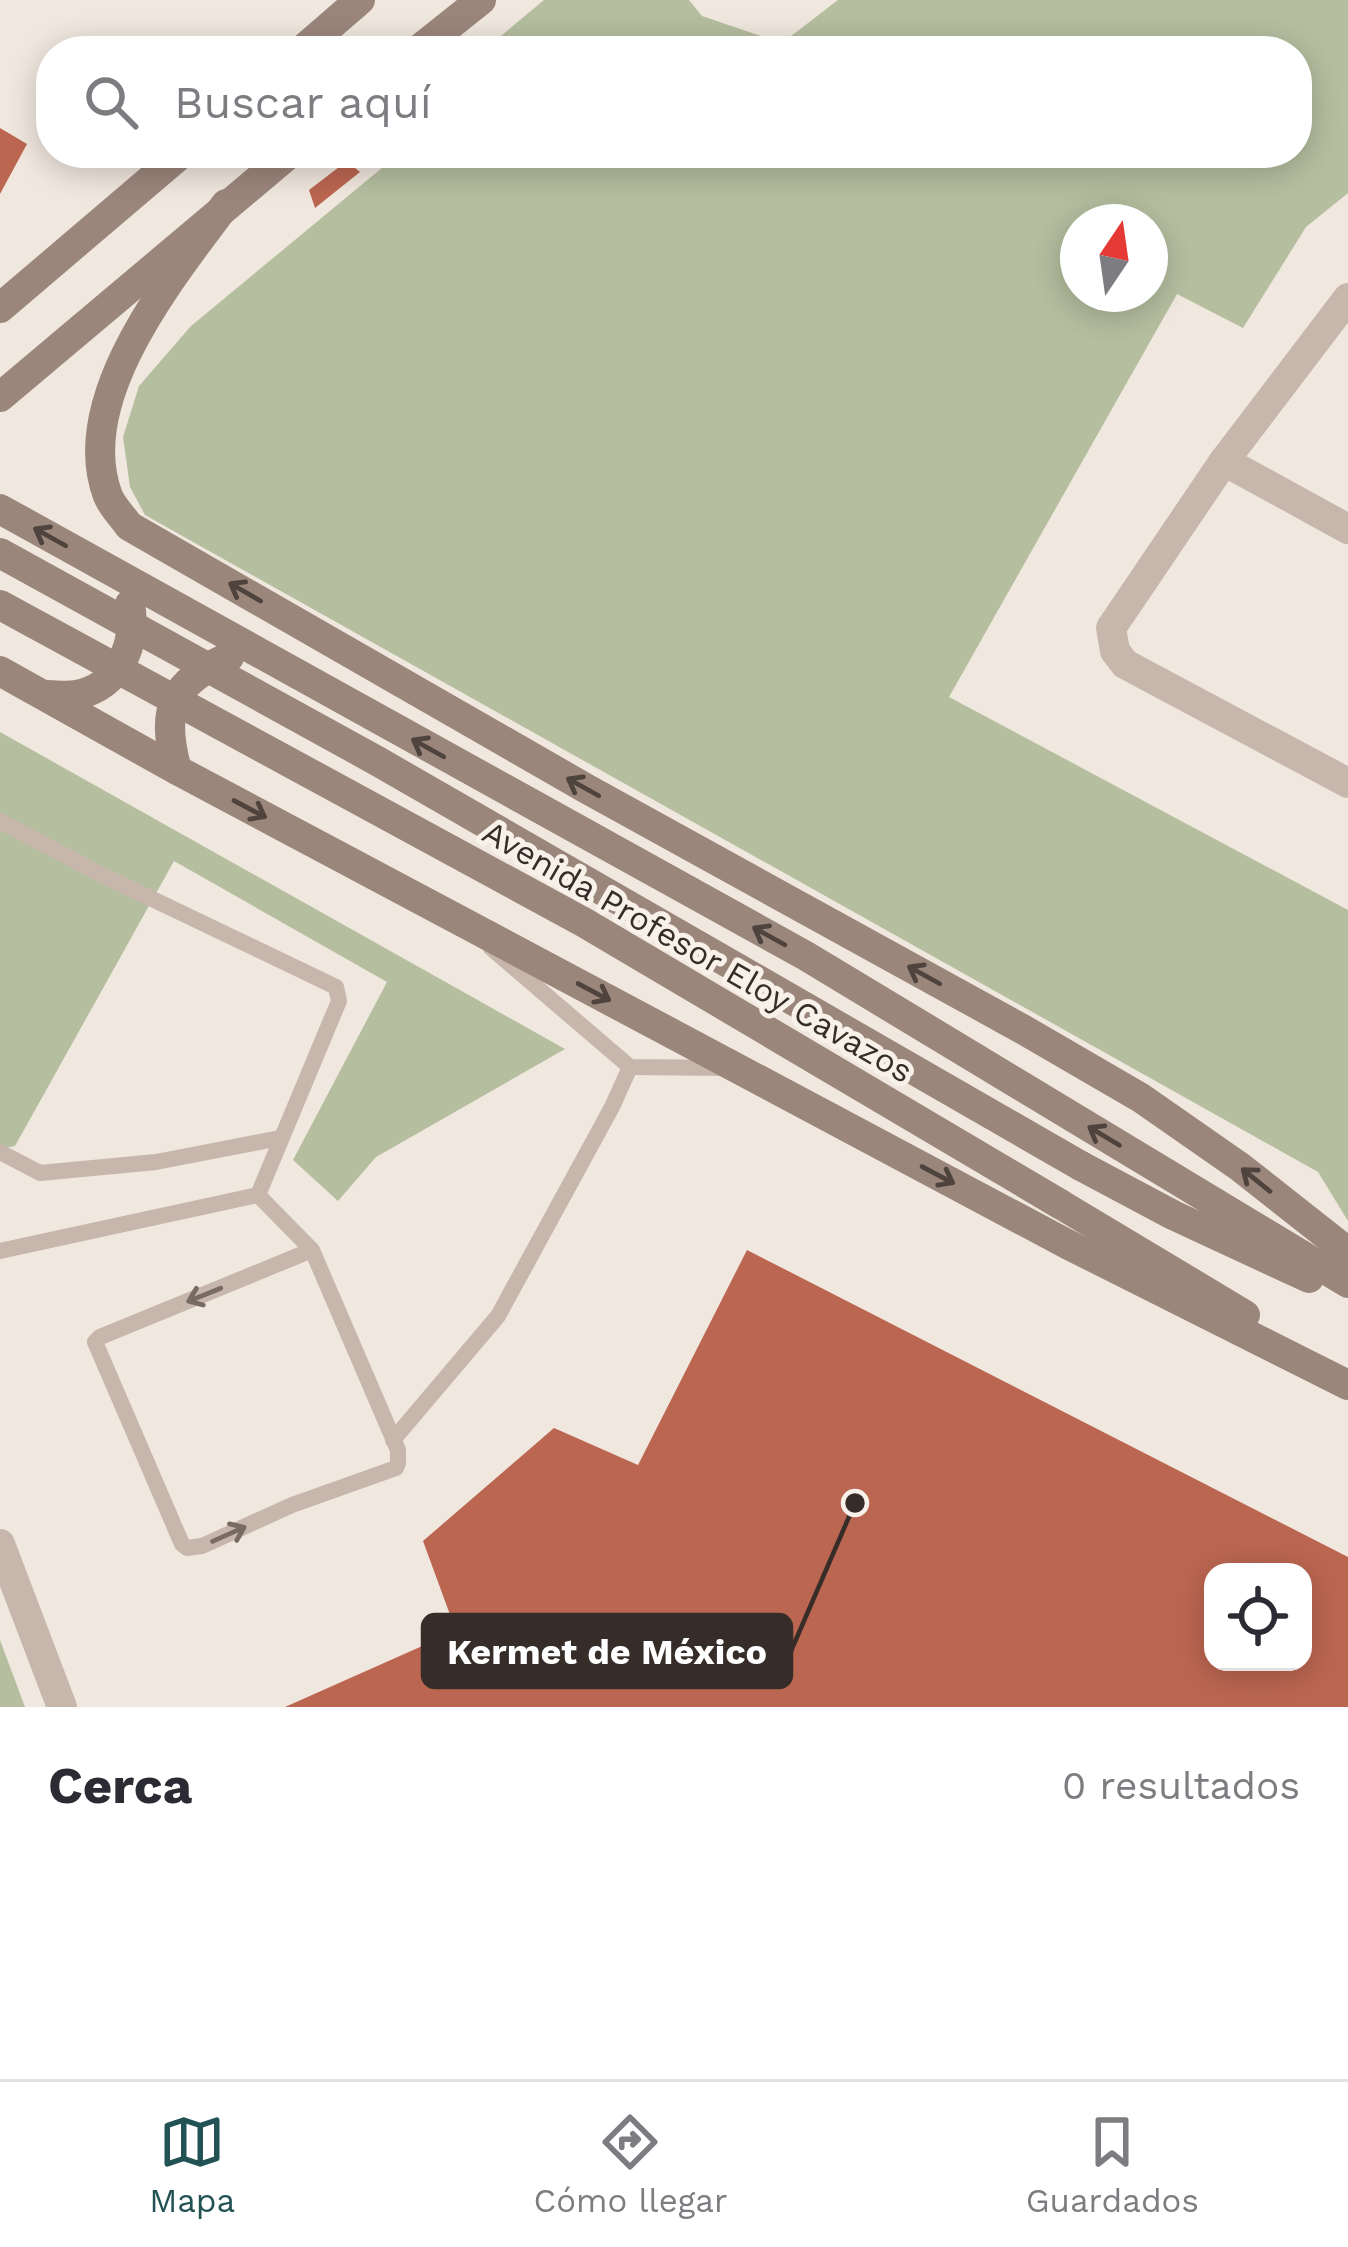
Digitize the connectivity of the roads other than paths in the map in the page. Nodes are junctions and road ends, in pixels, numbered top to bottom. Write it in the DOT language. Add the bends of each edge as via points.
graph roads {
  1 [pos="360,0"];
  2 [pos="481,0"];
  3 [pos="318,36"];
  4 [pos="436,36"];
  5 [pos="164,168"];
  6 [pos="271,168"];
  7 [pos="226,204"];
  8 [pos="1348,298"];
  9 [pos="0,307"];
  10 [pos="0,397"];
  11 [pos="1224,461"];
  12 [pos="0,509"];
  13 [pos="1348,529"];
  14 [pos="0,553"];
  15 [pos="111,571"];
  16 [pos="0,605"];
  17 [pos="265,658"];
  18 [pos="0,671"];
  19 [pos="46,695"];
  20 [pos="177,770"];
  21 [pos="1348,783"];
  22 [pos="0,821"];
  23 [pos="464,923"];
  24 [pos="630,1067"];
  25 [pos="740,1068"];
  26 [pos="280,1138"];
  27 [pos="0,1152"];
  28 [pos="258,1196"];
  29 [pos="312,1250"];
  30 [pos="0,1251"];
  31 [pos="1348,1252"];
  32 [pos="1348,1283"];
  33 [pos="1348,1293"];
  34 [pos="1347,1384"];
  35 [pos="393,1440"];
  36 [pos="0,1544"];
  37 [pos="62,1707"];
  1 -- 3 [label="main road"];
  2 -- 4 [label="main road"];
  5 -- 9 [label="main road"];
  6 -- 7 [label="main road"];
  7 -- 10 [label="main road"];
  31 -- 7 [label="main road, one-way" via="1141,1098 129,526 108,499 100,463 112,382 155,303"];
  8 -- 11 [label="street"];
  11 -- 13 [label="street"];
  11 -- 21 [label="street" via="1111,628 1115,650 1125,664"];
  15 -- 12 [label="main road, Avenida Profesor Eloy Cavazos, one-way"];
  14 -- 33 [label="main road, Avenida Profesor Eloy Cavazos, bridge" via="1081,1166"];
  15 -- 17 [label="main road, Avenida Profesor Eloy Cavazos"];
  15 -- 19 [label="main road" via="129,596 134,628 126,658 106,682 78,695"];
  16 -- 34 [label="main road, Avenida Profesor Eloy Cavazos, bridge" via="585,923 1175,1271"];
  17 -- 20 [label="main road" via="229,657 196,672 174,700 167,735"];
  32 -- 17 [label="main road, Avenida Profesor Eloy Cavazos, one-way" via="806,956"];
  18 -- 19 [label="main road, Avenida Profesor Eloy Cavazos"];
  19 -- 20 [label="main road, Avenida Profesor Eloy Cavazos"];
  20 -- 23 [label="main road, Avenida Profesor Eloy Cavazos, one-way"];
  22 -- 26 [label="lane" via="337,988 339,1001"];
  23 -- 24 [label="lane"];
  23 -- 25 [label="main road, Avenida Profesor Eloy Cavazos, one-way"];
  24 -- 25 [label="lane"];
  24 -- 35 [label="lane" via="498,1316"];
  25 -- 34 [label="main road, Avenida Profesor Eloy Cavazos, one-way"];
  26 -- 27 [label="lane" via="40,1173"];
  26 -- 28 [label="lane"];
  28 -- 29 [label="lane"];
  28 -- 30 [label="lane"];
  29 -- 35 [label="lane"];
  29 -- 35 [label="lane, one-way" via="100,1337 113,1385 187,1548 396,1468"];
  36 -- 37 [label="street"];
}
